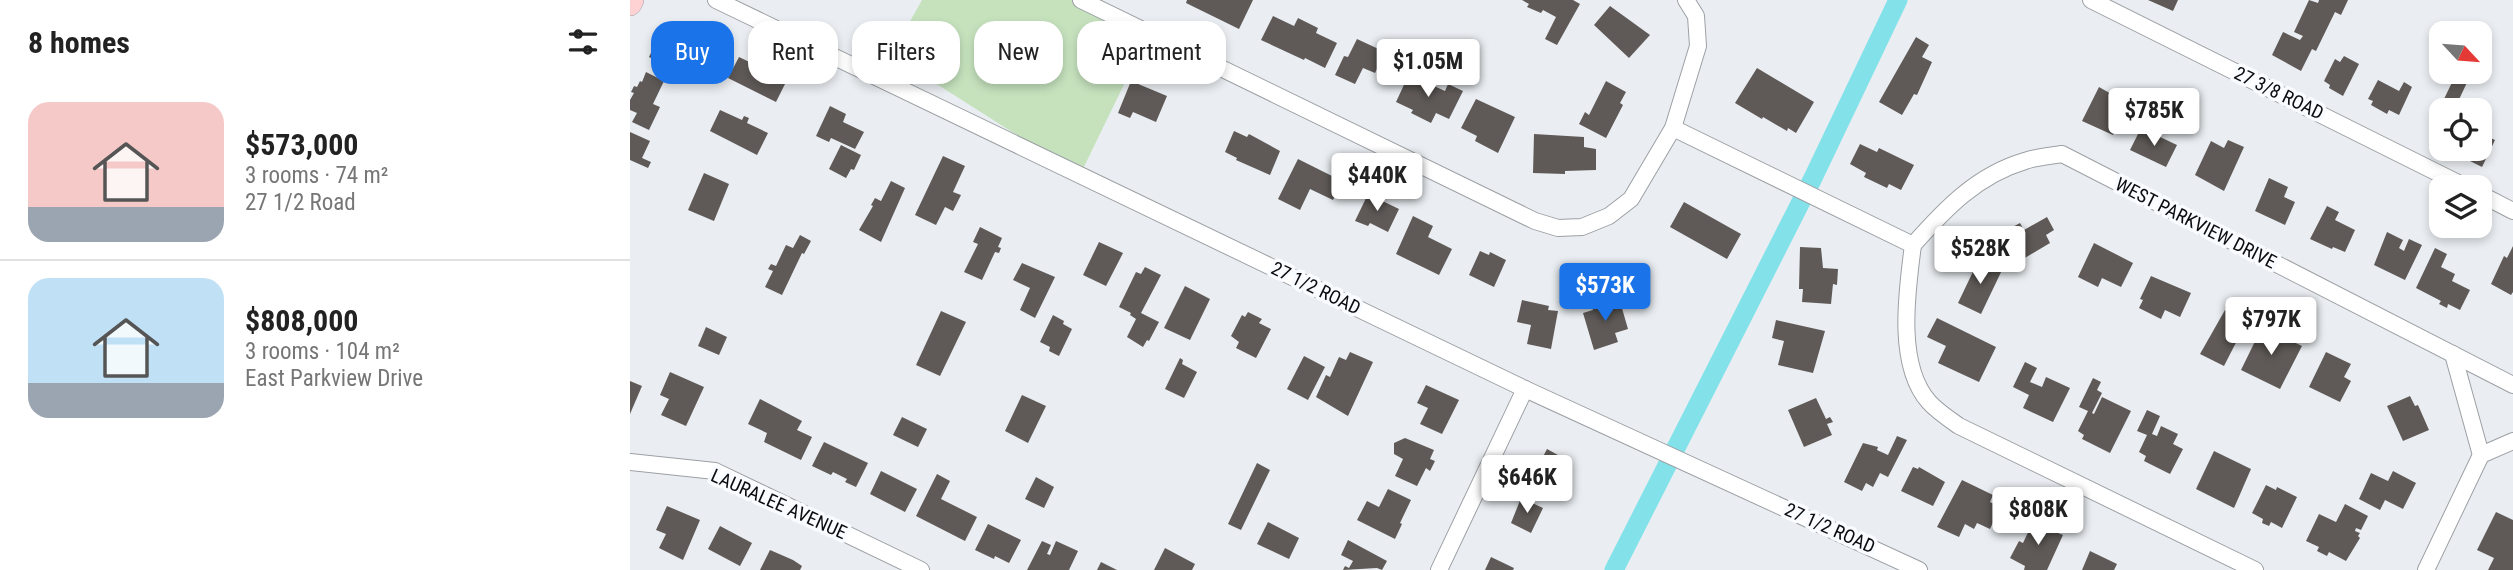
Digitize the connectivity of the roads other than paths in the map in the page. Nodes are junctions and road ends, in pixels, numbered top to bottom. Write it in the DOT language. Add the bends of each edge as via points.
graph roads {
  1 [pos="716,0"];
  2 [pos="1081,0"];
  3 [pos="1686,0"];
  4 [pos="2091,0"];
  5 [pos="1672,128"];
  6 [pos="2442,175"];
  7 [pos="2492,200"];
  8 [pos="2513,211"];
  9 [pos="1913,245"];
  10 [pos="2453,354"];
  11 [pos="2513,385"];
  12 [pos="1525,388"];
  13 [pos="2513,441"];
  14 [pos="2481,455"];
  15 [pos="630,462"];
  16 [pos="1890,563"];
  17 [pos="921,570"];
  18 [pos="1439,570"];
  19 [pos="1919,570"];
  20 [pos="2255,570"];
  21 [pos="2425,570"];
  1 -- 12 [label="street, 27 1/2 ROAD"];
  2 -- 5 [label="street" via="1535,221 1558,228 1582,227 1600,220 1630,199"];
  3 -- 5 [label="street" via="1696,16 1698,46"];
  4 -- 6 [label="street, 27 3/8 ROAD"];
  5 -- 9 [label="street"];
  7 -- 8 [label="street"];
  9 -- 10 [label="street, WEST PARKVIEW DRIVE" via="1948,205 1988,175 2026,160 2062,154"];
  9 -- 20 [label="street" via="1908,349 1914,376 1929,402 1959,426"];
  10 -- 11 [label="street, WEST PARKVIEW DRIVE"];
  10 -- 14 [label="street"];
  12 -- 16 [label="street, 27 1/2 ROAD"];
  12 -- 18 [label="street"];
  13 -- 14 [label="street"];
  14 -- 21 [label="street"];
  15 -- 17 [label="street, LAURALEE AVENUE" via="715,471"];
  16 -- 19 [label="street, 27 1/2 ROAD"];
}
